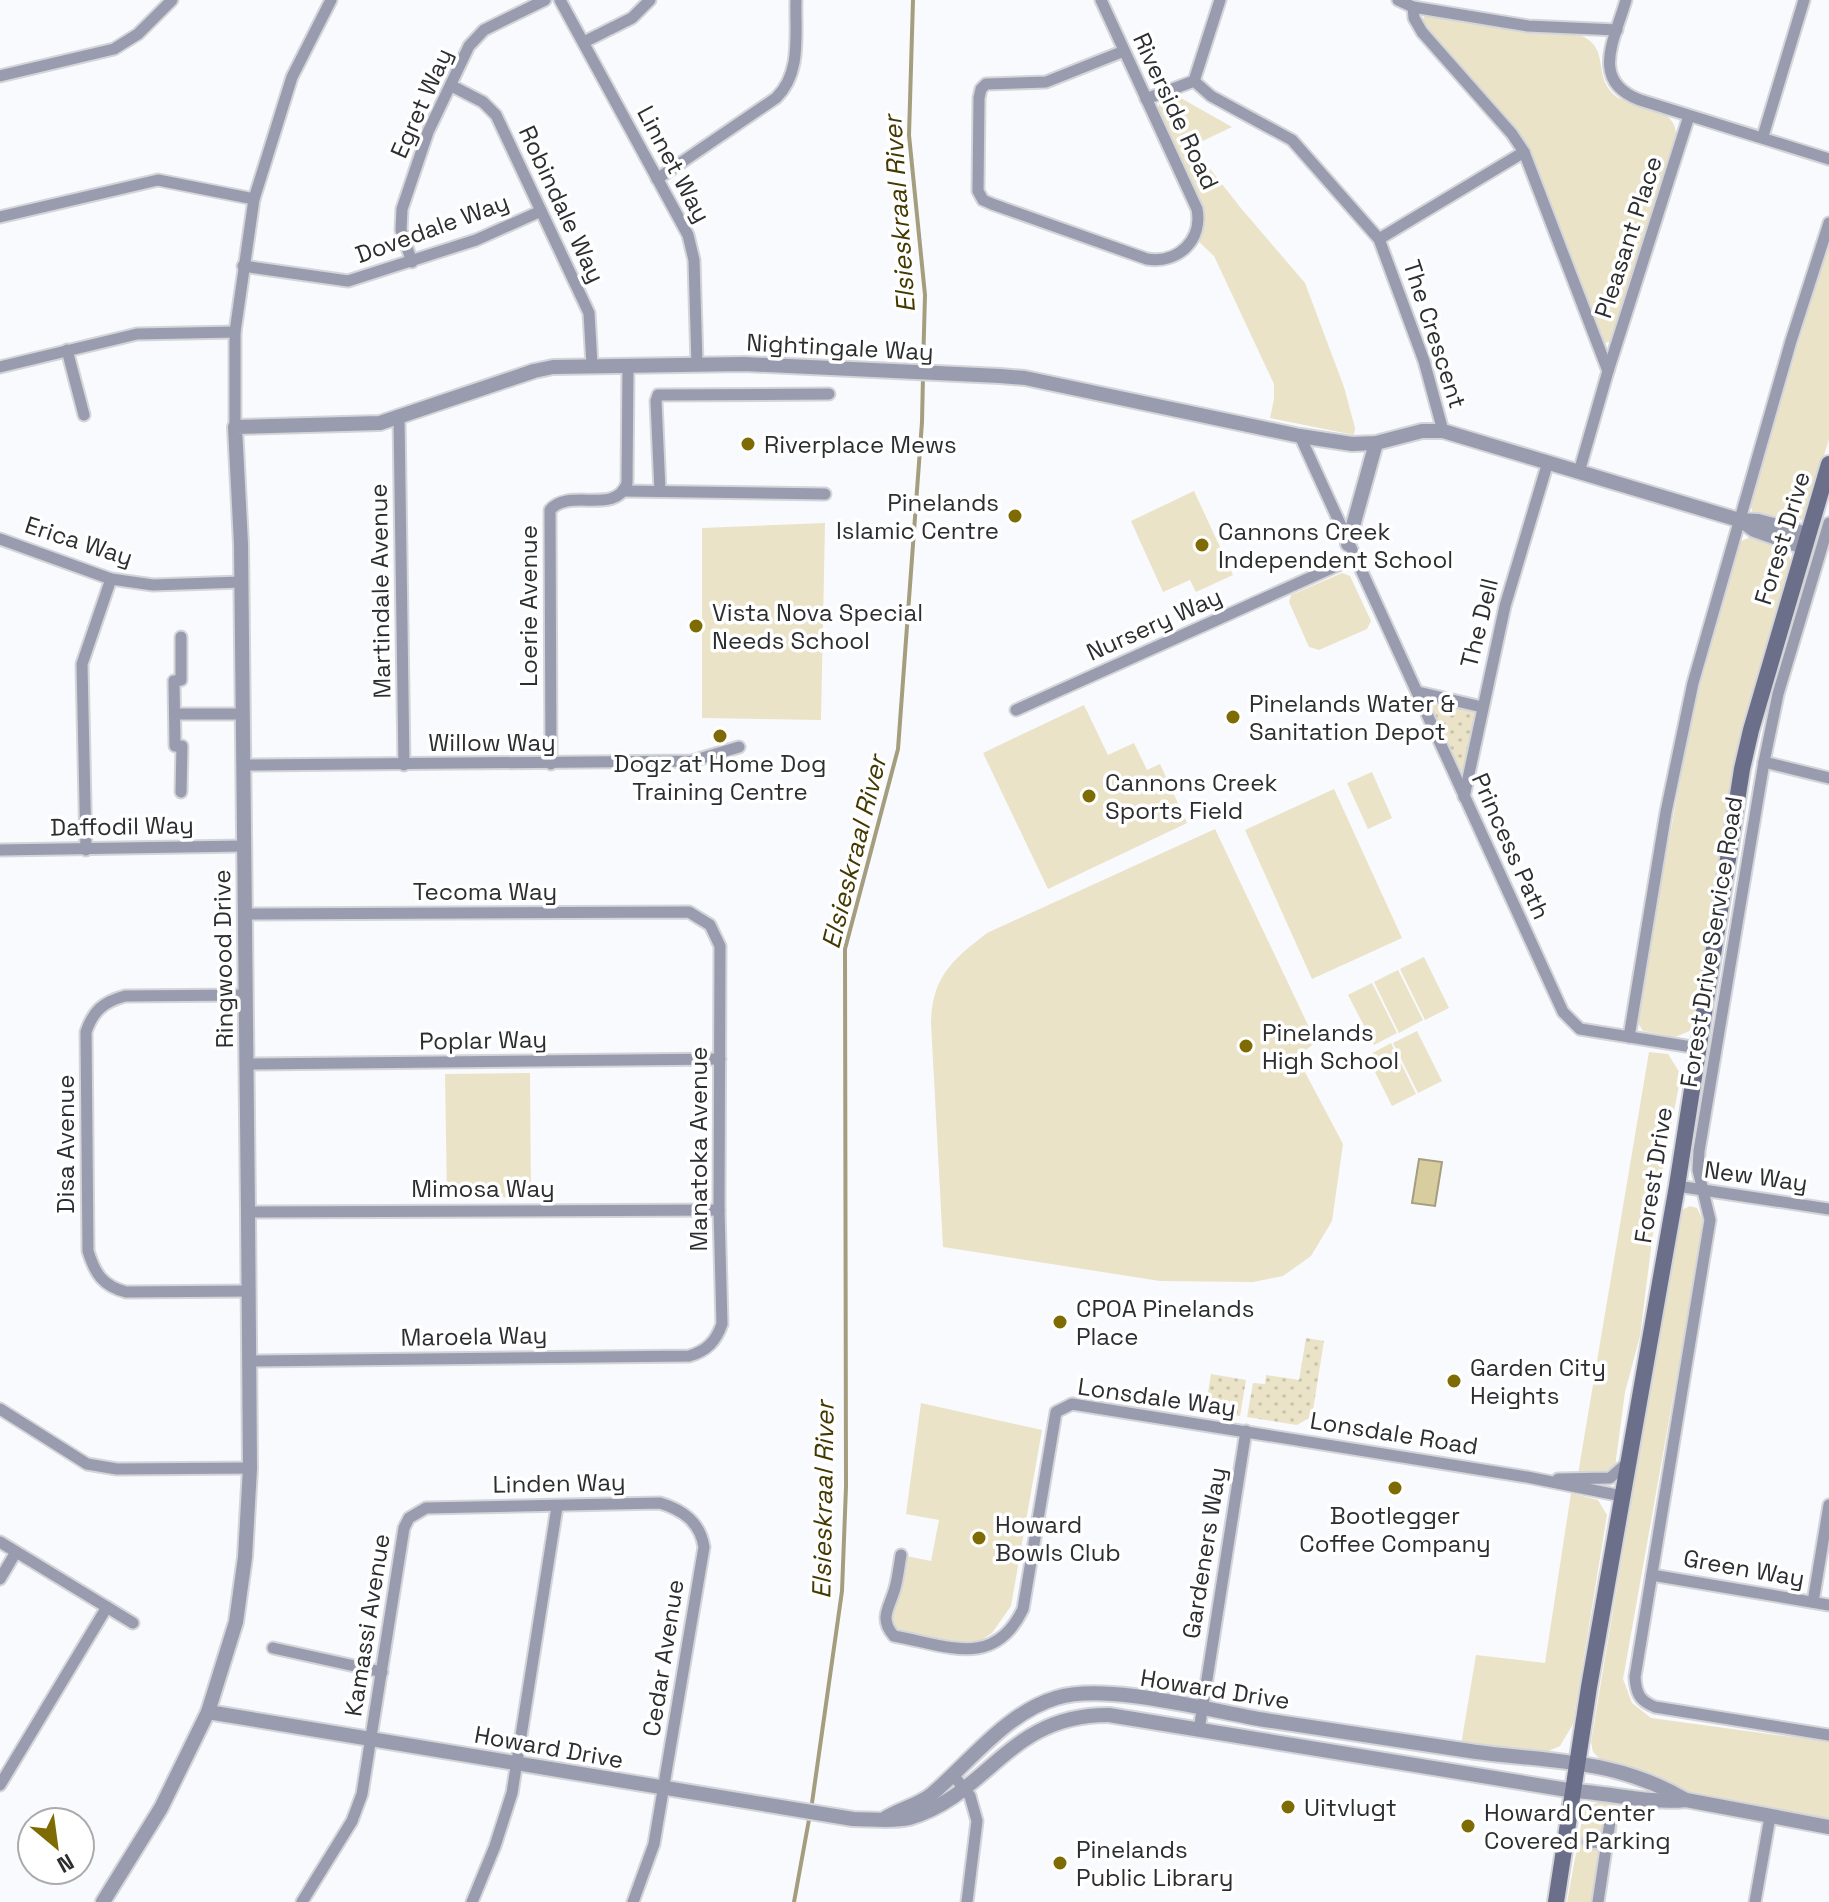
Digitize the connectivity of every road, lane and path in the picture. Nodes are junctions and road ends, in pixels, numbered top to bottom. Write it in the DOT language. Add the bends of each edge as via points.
graph roads {
  1 [pos="172,0"];
  2 [pos="331,0"];
  3 [pos="545,0"];
  4 [pos="560,0"];
  5 [pos="650,0"];
  6 [pos="796,0"];
  7 [pos="1101,0"];
  8 [pos="1220,0"];
  9 [pos="1398,0"];
  10 [pos="1626,0"];
  11 [pos="1804,0"];
  12 [pos="1413,7"];
  13 [pos="1617,30"];
  14 [pos="584,42"];
  15 [pos="1124,51"];
  16 [pos="0,76"];
  17 [pos="1194,81"];
  18 [pos="452,86"];
  19 [pos="1146,99"];
  20 [pos="1689,116"];
  21 [pos="1763,136"];
  22 [pos="1524,152"];
  23 [pos="1829,159"];
  24 [pos="657,179"];
  25 [pos="254,199"];
  26 [pos="541,211"];
  27 [pos="0,217"];
  28 [pos="1829,223"];
  29 [pos="1379,239"];
  30 [pos="412,262"];
  31 [pos="243,266"];
  32 [pos="235,332"];
  33 [pos="67,350"];
  34 [pos="697,364"];
  35 [pos="592,365"];
  36 [pos="628,365"];
  37 [pos="0,367"];
  38 [pos="1608,371"];
  39 [pos="829,394"];
  40 [pos="84,415"];
  41 [pos="399,417"];
  42 [pos="235,427"];
  43 [pos="1443,431"];
  44 [pos="1300,436"];
  45 [pos="1376,443"];
  46 [pos="1548,462"];
  47 [pos="1579,472"];
  48 [pos="1828,472"];
  49 [pos="624,491"];
  50 [pos="660,491"];
  51 [pos="825,494"];
  52 [pos="1739,520"];
  53 [pos="1829,523"];
  54 [pos="0,539"];
  55 [pos="1806,540"];
  56 [pos="1351,551"];
  57 [pos="111,579"];
  58 [pos="241,582"];
  59 [pos="181,637"];
  60 [pos="1418,692"];
  61 [pos="1482,707"];
  62 [pos="1016,710"];
  63 [pos="175,714"];
  64 [pos="243,714"];
  65 [pos="739,747"];
  66 [pos="1764,762"];
  67 [pos="551,764"];
  68 [pos="243,765"];
  69 [pos="404,765"];
  70 [pos="1829,778"];
  71 [pos="181,792"];
  72 [pos="1464,797"];
  73 [pos="244,846"];
  74 [pos="0,850"];
  75 [pos="86,850"];
  76 [pos="245,914"];
  77 [pos="716,935"];
  78 [pos="245,995"];
  79 [pos="1629,1037"];
  80 [pos="1698,1048"];
  81 [pos="720,1059"];
  82 [pos="246,1064"];
  83 [pos="1677,1186"];
  84 [pos="1704,1191"];
  85 [pos="1829,1209"];
  86 [pos="719,1210"];
  87 [pos="248,1212"];
  88 [pos="248,1291"];
  89 [pos="699,1353"];
  90 [pos="249,1361"];
  91 [pos="0,1409"];
  92 [pos="1246,1431"];
  93 [pos="1629,1461"];
  94 [pos="250,1468"];
  95 [pos="1534,1478"];
  96 [pos="1622,1496"];
  97 [pos="1829,1505"];
  98 [pos="557,1507"];
  99 [pos="409,1518"];
  100 [pos="702,1534"];
  101 [pos="0,1542"];
  102 [pos="16,1552"];
  103 [pos="901,1555"];
  104 [pos="1652,1575"];
  105 [pos="0,1579"];
  106 [pos="1813,1602"];
  107 [pos="1829,1605"];
  108 [pos="107,1607"];
  109 [pos="133,1623"];
  110 [pos="273,1648"];
  111 [pos="382,1672"];
  112 [pos="1202,1708"];
  113 [pos="208,1712"];
  114 [pos="1199,1730"];
  115 [pos="1829,1735"];
  116 [pos="371,1740"];
  117 [pos="1578,1763"];
  118 [pos="518,1764"];
  119 [pos="953,1775"];
  120 [pos="0,1785"];
  121 [pos="963,1788"];
  122 [pos="664,1789"];
  123 [pos="1574,1791"];
  124 [pos="1686,1800"];
  125 [pos="1611,1815"];
  126 [pos="1770,1817"];
  127 [pos="884,1819"];
  128 [pos="1829,1827"];
  129 [pos="1588,1842"];
  130 [pos="1607,1843"];
  131 [pos="103,1902"];
  132 [pos="302,1902"];
  133 [pos="472,1902"];
  134 [pos="633,1902"];
  135 [pos="967,1902"];
  136 [pos="1556,1902"];
  137 [pos="1598,1902"];
  138 [pos="1755,1902"];
  1 -- 16 [label="street" via="138,34 114,49"];
  2 -- 25 [label="street, Ringwood Drive" via="292,77"];
  3 -- 18 [label="street, Egret Way" via="476,37"];
  4 -- 14 [label="street, Linnet Way"];
  5 -- 14 [label="street" via="632,18"];
  6 -- 24 [label="street" via="795,63 786,89"];
  7 -- 15 [label="street, Riverside Road"];
  8 -- 17 [label="street"];
  9 -- 12 [label="street"];
  10 -- 13 [label="street"];
  11 -- 21 [label="street"];
  12 -- 13 [label="street" via="1528,26"];
  12 -- 22 [label="street, Pleasant Place" via="1422,32"];
  13 -- 20 [label="street" via="1609,65 1613,83 1629,96"];
  14 -- 24 [label="street, Linnet Way"];
  15 -- 19 [label="street, Riverside Road"];
  15 -- 19 [label="street, Riverside Road" via="1046,82 986,84 981,89 978,191 983,200 1147,259 1164,259 1193,242 1197,209"];
  17 -- 19 [label="street"];
  17 -- 29 [label="street, The Crescent" via="1211,96 1292,140"];
  18 -- 26 [label="street, Robindale Way" via="496,115"];
  18 -- 30 [label="street, Egret Way" via="428,132 402,209 401,230"];
  20 -- 21 [label="street"];
  20 -- 38 [label="street, Pleasant Place"];
  21 -- 23 [label="street"];
  22 -- 29 [label="street"];
  22 -- 38 [label="street, Pleasant Place"];
  24 -- 34 [label="street, Linnet Way" via="693,247"];
  25 -- 27 [label="street" via="158,180"];
  25 -- 31 [label="street, Ringwood Drive"];
  26 -- 30 [label="street, Dovedale Way"];
  26 -- 35 [label="street, Robindale Way" via="589,313"];
  28 -- 52 [label="street"];
  29 -- 43 [label="street, The Crescent" via="1424,361"];
  30 -- 31 [label="street, Dovedale Way" via="348,281"];
  31 -- 32 [label="street, Ringwood Drive"];
  32 -- 33 [label="street" via="147,333"];
  32 -- 42 [label="street, Ringwood Drive"];
  33 -- 37 [label="street"];
  33 -- 40 [label="street"];
  34 -- 36 [label="street, Nightingale Way"];
  34 -- 44 [label="street, Nightingale Way" via="1025,378"];
  35 -- 36 [label="street, Nightingale Way"];
  35 -- 41 [label="street, Nightingale Way" via="544,368"];
  36 -- 49 [label="street"];
  38 -- 47 [label="street, Pleasant Place"];
  39 -- 50 [label="street" via="658,395"];
  41 -- 42 [label="street, Nightingale Way" via="361,425"];
  41 -- 69 [label="street, Martindale Avenue"];
  42 -- 58 [label="street, Ringwood Drive"];
  43 -- 45 [label="street, Nightingale Way"];
  43 -- 46 [label="street, The Crescent"];
  44 -- 45 [label="street, Nightingale Way"];
  44 -- 56 [label="street, Princess Path"];
  45 -- 56 [label="street"];
  46 -- 47 [label="street, The Crescent"];
  46 -- 61 [label="street, The Dell" via="1505,606"];
  47 -- 52 [label="street, The Crescent"];
  48 -- 55 [label="main road, Forest Drive"];
  49 -- 50 [label="street"];
  49 -- 67 [label="street, Loerie Avenue" via="607,499 565,500 550,510"];
  50 -- 51 [label="street"];
  52 -- 55 [label="street, The Crescent" via="1754,530"];
  52 -- 79 [label="street" via="1693,683"];
  53 -- 66 [label="street, Forest Drive Service Road" via="1778,694"];
  54 -- 57 [label="street, Erica Way"];
  55 -- 80 [label="main road, Forest Drive" via="1742,769"];
  56 -- 60 [label="street, Princess Path"];
  56 -- 62 [label="street, Nursery Way"];
  57 -- 58 [label="street, Erica Way" via="153,585"];
  57 -- 75 [label="street" via="82,664"];
  58 -- 64 [label="street, Ringwood Drive"];
  59 -- 63 [label="street"];
  60 -- 61 [label="street"];
  60 -- 72 [label="street, Princess Path"];
  61 -- 72 [label="street, The Dell"];
  63 -- 64 [label="street"];
  63 -- 71 [label="street" via="175,746 182,746"];
  64 -- 68 [label="street, Ringwood Drive"];
  65 -- 67 [label="street, Willow Way" via="692,761"];
  66 -- 70 [label="street"];
  66 -- 84 [label="street, Forest Drive Service Road" via="1699,1151"];
  67 -- 69 [label="street, Willow Way"];
  68 -- 69 [label="street, Willow Way"];
  68 -- 73 [label="street, Ringwood Drive"];
  72 -- 79 [label="street, Princess Path" via="1563,1012 1580,1029"];
  73 -- 75 [label="street, Daffodil Way"];
  73 -- 76 [label="street, Ringwood Drive"];
  74 -- 75 [label="street, Daffodil Way"];
  76 -- 77 [label="street, Tecoma Way" via="689,912"];
  76 -- 78 [label="street, Ringwood Drive"];
  77 -- 81 [label="street, Manatoka Avenue"];
  78 -- 82 [label="street, Ringwood Drive"];
  78 -- 88 [label="street, Disa Avenue" via="125,996 99,1007 86,1032 87,1220 92,1264 111,1288"];
  79 -- 80 [label="street, Princess Path"];
  80 -- 83 [label="main road, Forest Drive"];
  81 -- 82 [label="street, Poplar Way"];
  81 -- 86 [label="street, Manatoka Avenue"];
  82 -- 87 [label="street, Ringwood Drive"];
  83 -- 84 [label="street, New Way"];
  83 -- 93 [label="main road, Forest Drive"];
  84 -- 85 [label="street, New Way"];
  84 -- 104 [label="street, Forest Drive Service Road" via="1710,1220"];
  86 -- 87 [label="street, Mimosa Way"];
  86 -- 89 [label="street, Manatoka Avenue" via="722,1324 718,1337"];
  87 -- 88 [label="street, Ringwood Drive"];
  88 -- 90 [label="street, Ringwood Drive"];
  89 -- 90 [label="street, Maroela Way"];
  90 -- 94 [label="street, Ringwood Drive"];
  91 -- 94 [label="street" via="87,1464 117,1469"];
  92 -- 95 [label="street, Lonsdale Road"];
  92 -- 103 [label="street, Lonsdale Way" via="1072,1404 1056,1412 1023,1609 1008,1634 994,1644 969,1651 894,1636 885,1614"];
  92 -- 112 [label="street, Gardeners Way"];
  93 -- 95 [label="street, Lonsdale Road" via="1604,1479"];
  93 -- 96 [label="main road, Forest Drive"];
  94 -- 113 [label="street, Ringwood Drive" via="242,1589"];
  95 -- 96 [label="street, Lonsdale Road"];
  96 -- 117 [label="main road, Forest Drive"];
  97 -- 106 [label="street"];
  98 -- 99 [label="street, Linden Way" via="426,1508"];
  98 -- 100 [label="street, Linden Way" via="660,1503 677,1508"];
  98 -- 118 [label="street"];
  99 -- 111 [label="street, Kamassi Avenue"];
  100 -- 122 [label="street, Cedar Avenue"];
  101 -- 102 [label="street"];
  102 -- 105 [label="street"];
  102 -- 108 [label="street"];
  104 -- 106 [label="street, Green Way"];
  104 -- 115 [label="street, Forest Drive Service Road" via="1635,1677 1643,1702"];
  106 -- 107 [label="street, Green Way"];
  108 -- 109 [label="street"];
  108 -- 120 [label="street"];
  110 -- 111 [label="street"];
  111 -- 116 [label="street, Kamassi Avenue"];
  112 -- 114 [label="street, Gardeners Way"];
  112 -- 117 [label="street, Howard Drive" via="1478,1753"];
  112 -- 119 [label="street, Howard Drive" via="1093,1692 1058,1697 1015,1719"];
  113 -- 116 [label="street, Howard Drive"];
  113 -- 131 [label="street, Ringwood Drive" via="161,1808"];
  114 -- 121 [label="street, Howard Drive" via="1109,1715 1065,1719 1023,1739"];
  114 -- 123 [label="street, Howard Drive"];
  116 -- 118 [label="street, Howard Drive"];
  116 -- 132 [label="street, Kamassi Avenue" via="357,1811"];
  117 -- 123 [label="main road, Forest Drive"];
  117 -- 124 [label="street, Howard Drive" via="1653,1784"];
  118 -- 122 [label="street, Howard Drive"];
  118 -- 133 [label="street" via="501,1828"];
  119 -- 121 [label="street"];
  119 -- 127 [label="street, Howard Drive" via="929,1797"];
  121 -- 127 [label="street, Howard Drive" via="912,1817"];
  121 -- 135 [label="street" via="977,1821"];
  122 -- 127 [label="street, Howard Drive" via="838,1817"];
  122 -- 134 [label="street, Cedar Avenue" via="654,1844"];
  123 -- 124 [label="street, Howard Drive"];
  123 -- 136 [label="main road, Forest Drive"];
  124 -- 126 [label="street"];
  125 -- 130 [label="street"];
  126 -- 128 [label="street"];
  126 -- 138 [label="street"];
  129 -- 130 [label="street"];
  130 -- 137 [label="street"];
}
